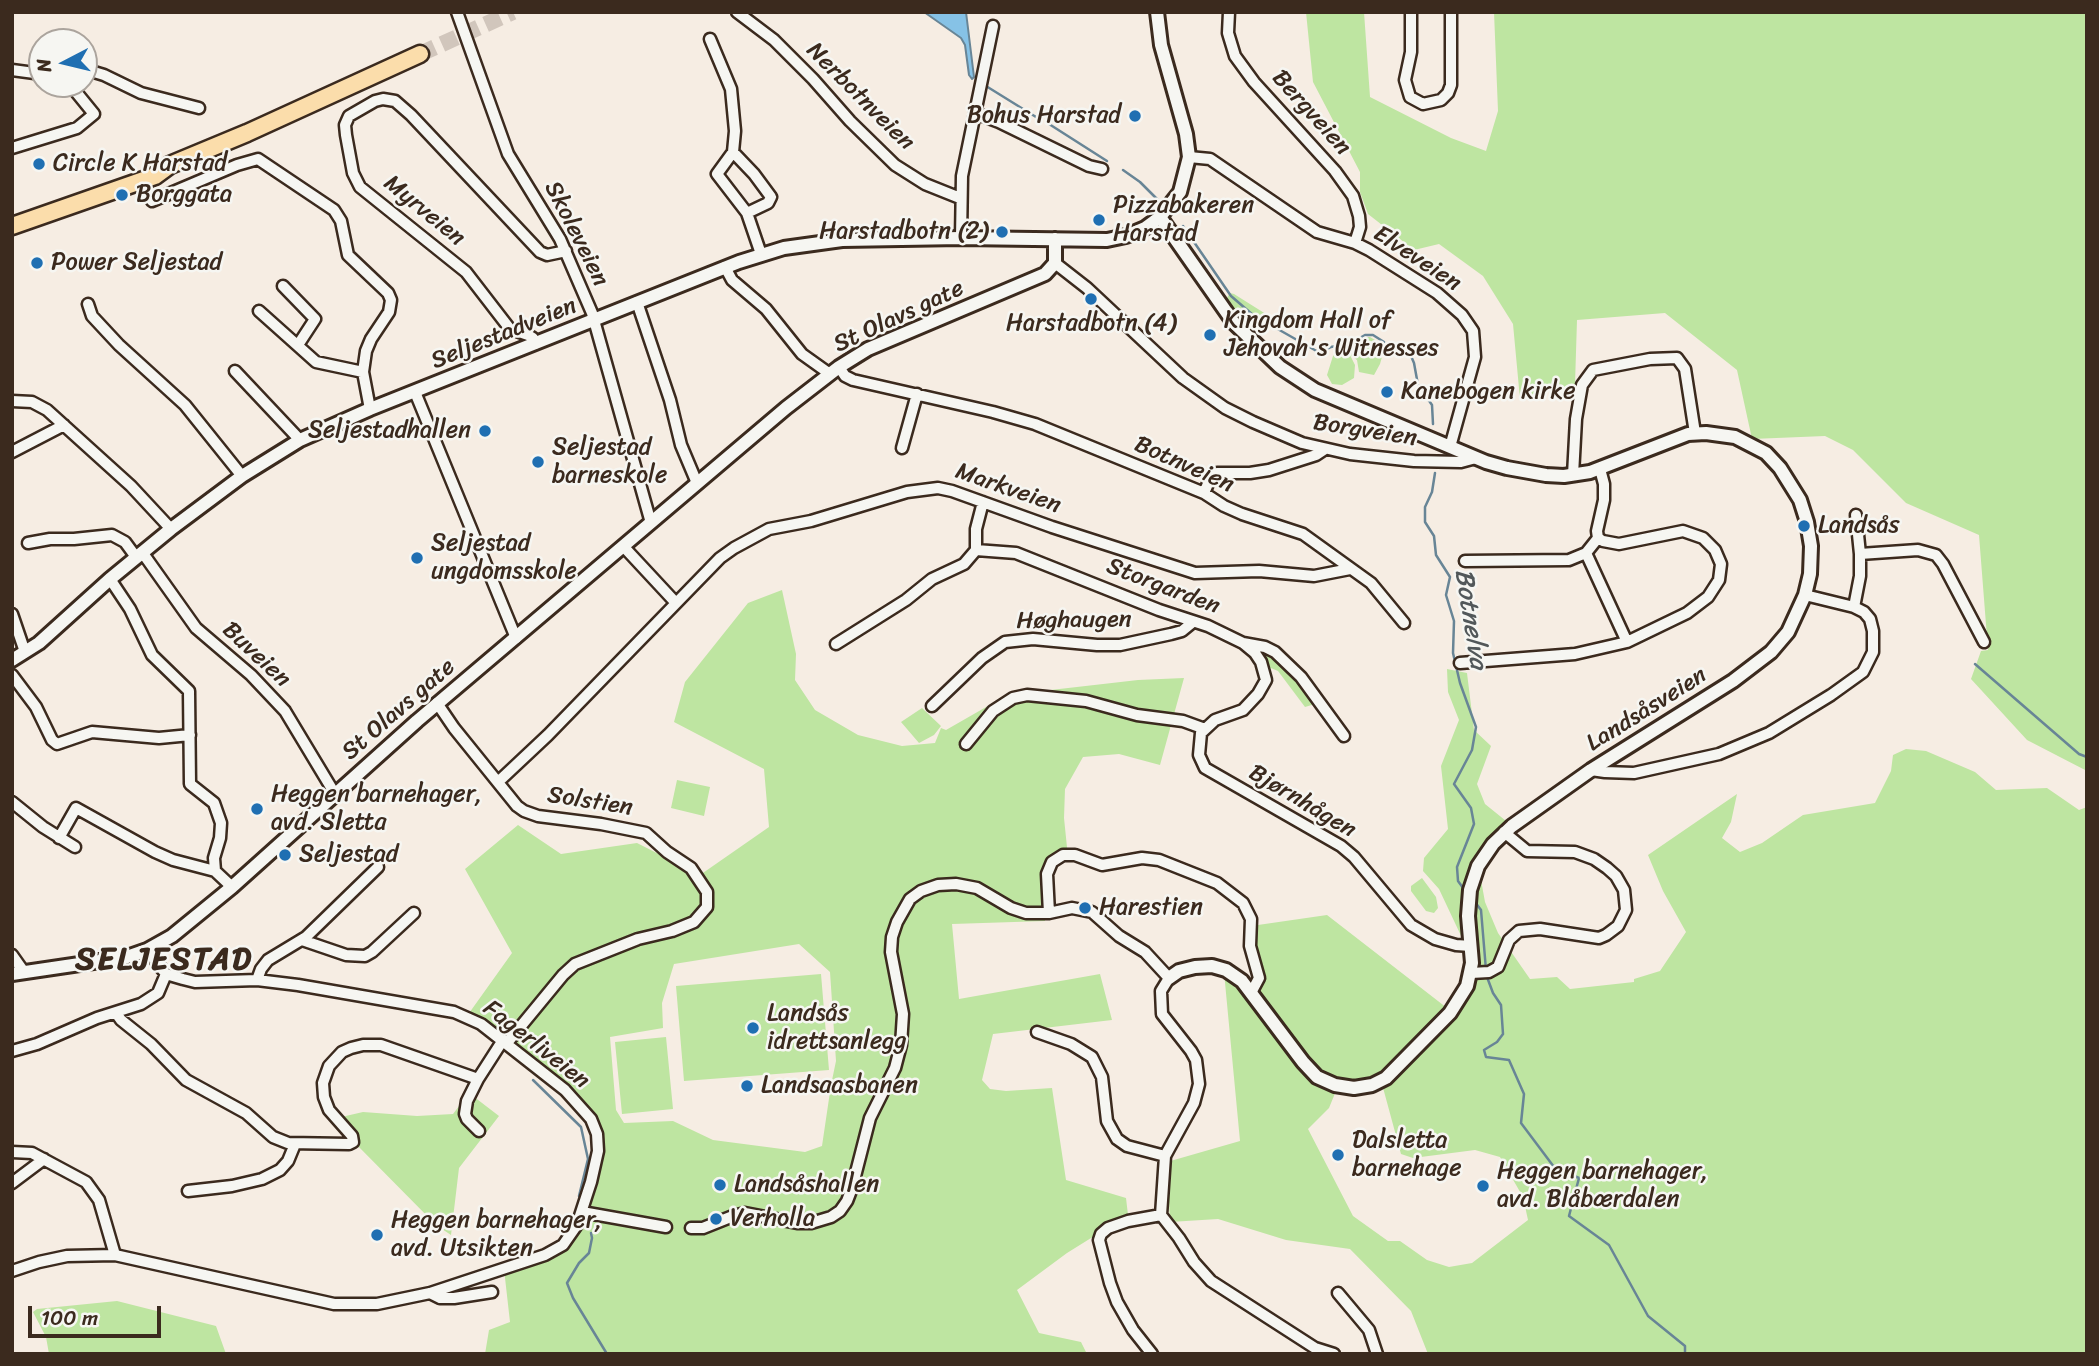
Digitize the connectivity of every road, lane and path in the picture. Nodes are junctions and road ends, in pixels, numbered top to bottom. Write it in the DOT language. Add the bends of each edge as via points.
graph roads {
  1 [pos="457,12"];
  2 [pos="737,12"];
  3 [pos="1157,12"];
  4 [pos="1228,12"];
  5 [pos="1411,12"];
  6 [pos="1451,12"];
  7 [pos="993,26"];
  8 [pos="710,39"];
  9 [pos="420,54"];
  10 [pos="98,73"];
  11 [pos="81,98"];
  12 [pos="199,108"];
  13 [pos="975,113"];
  14 [pos="12,148"];
  15 [pos="733,152"];
  16 [pos="1189,157"];
  17 [pos="170,165"];
  18 [pos="1102,169"];
  19 [pos="960,198"];
  20 [pos="152,201"];
  21 [pos="747,213"];
  22 [pos="12,215"];
  23 [pos="1160,217"];
  24 [pos="12,226"];
  25 [pos="961,238"];
  26 [pos="1055,239"];
  27 [pos="1355,243"];
  28 [pos="566,251"];
  29 [pos="761,254"];
  30 [pos="1055,264"];
  31 [pos="725,267"];
  32 [pos="283,286"];
  33 [pos="637,302"];
  34 [pos="88,304"];
  35 [pos="259,311"];
  36 [pos="593,320"];
  37 [pos="535,344"];
  38 [pos="298,345"];
  39 [pos="835,370"];
  40 [pos="235,371"];
  41 [pos="363,372"];
  42 [pos="415,392"];
  43 [pos="917,394"];
  44 [pos="12,401"];
  45 [pos="370,410"];
  46 [pos="64,425"];
  47 [pos="1695,433"];
  48 [pos="300,440"];
  49 [pos="1450,447"];
  50 [pos="902,448"];
  51 [pos="1325,449"];
  52 [pos="12,452"];
  53 [pos="1476,458"];
  54 [pos="1600,469"];
  55 [pos="1573,475"];
  56 [pos="242,476"];
  57 [pos="696,483"];
  58 [pos="1204,493"];
  59 [pos="983,502"];
  60 [pos="1856,515"];
  61 [pos="650,523"];
  62 [pos="171,530"];
  63 [pos="1598,538"];
  64 [pos="28,543"];
  65 [pos="623,546"];
  66 [pos="976,550"];
  67 [pos="1586,553"];
  68 [pos="139,554"];
  69 [pos="1860,554"];
  70 [pos="1465,561"];
  71 [pos="1350,569"];
  72 [pos="110,579"];
  73 [pos="1805,595"];
  74 [pos="676,603"];
  75 [pos="1854,607"];
  76 [pos="12,614"];
  77 [pos="1193,622"];
  78 [pos="1405,623"];
  79 [pos="516,638"];
  80 [pos="1627,642"];
  81 [pos="1984,642"];
  82 [pos="1243,643"];
  83 [pos="836,644"];
  84 [pos="25,652"];
  85 [pos="12,660"];
  86 [pos="1460,663"];
  87 [pos="12,675"];
  88 [pos="437,703"];
  89 [pos="932,706"];
  90 [pos="1205,729"];
  91 [pos="190,734"];
  92 [pos="1344,736"];
  93 [pos="966,744"];
  94 [pos="1591,770"];
  95 [pos="498,782"];
  96 [pos="335,794"];
  97 [pos="12,802"];
  98 [pos="1504,832"];
  99 [pos="59,838"];
  100 [pos="75,847"];
  101 [pos="378,867"];
  102 [pos="215,871"];
  103 [pos="232,887"];
  104 [pos="414,913"];
  105 [pos="1049,913"];
  106 [pos="302,940"];
  107 [pos="1471,946"];
  108 [pos="148,950"];
  109 [pos="12,955"];
  110 [pos="1471,972"];
  111 [pos="18,973"];
  112 [pos="166,974"];
  113 [pos="1169,978"];
  114 [pos="257,980"];
  115 [pos="1251,993"];
  116 [pos="116,1013"];
  117 [pos="1037,1032"];
  118 [pos="505,1042"];
  119 [pos="12,1051"];
  120 [pos="478,1079"];
  121 [pos="479,1131"];
  122 [pos="295,1144"];
  123 [pos="12,1152"];
  124 [pos="1165,1156"];
  125 [pos="44,1159"];
  126 [pos="12,1183"];
  127 [pos="188,1191"];
  128 [pos="582,1212"];
  129 [pos="1161,1215"];
  130 [pos="666,1227"];
  131 [pos="691,1228"];
  132 [pos="115,1255"];
  133 [pos="12,1271"];
  134 [pos="492,1292"];
  135 [pos="430,1293"];
  136 [pos="1338,1293"];
  137 [pos="1152,1354"];
  138 [pos="1334,1354"];
  139 [pos="1377,1354"];
  1 -- 28 [label="street, Skoleveien" via="508,154"];
  2 -- 19 [label="street, Nerbotnveien" via="774,40 895,165"];
  3 -- 16 [label="street"];
  4 -- 27 [label="street, Bergveien" via="1235,56 1353,196 1360,227"];
  5 -- 6 [label="street" via="1411,52 1405,80 1410,97 1423,104 1441,100 1451,85"];
  7 -- 13 [label="street"];
  8 -- 15 [label="street" via="731,89"];
  9 -- 17 [label="highway"];
  10 -- 12 [label="street" via="141,93"];
  11 -- 14 [label="street" via="94,114 87,122"];
  13 -- 18 [label="street"];
  13 -- 19 [label="street"];
  15 -- 21 [label="street" via="717,174"];
  15 -- 21 [label="street" via="771,197"];
  16 -- 23 [label="street" via="1180,192"];
  16 -- 27 [label="street, Elveveien" via="1209,159 1317,232"];
  17 -- 22 [label="highway" via="152,166"];
  17 -- 24 [label="highway" via="155,176"];
  19 -- 25 [label="street"];
  20 -- 41 [label="street" via="258,159 334,210 348,255 391,300 366,351"];
  21 -- 29 [label="street"];
  23 -- 26 [label="street, Seljestadveien" via="1116,239"];
  23 -- 49 [label="street, Landsåsveien" via="1234,323 1280,367 1315,390"];
  25 -- 26 [label="street, Seljestadveien"];
  25 -- 29 [label="street, Seljestadveien" via="842,240"];
  26 -- 30 [label="street"];
  27 -- 49 [label="street, Elveveien" via="1443,298 1472,331 1475,357"];
  28 -- 36 [label="street, Skoleveien"];
  28 -- 37 [label="street, Myrveien" via="541,252 395,101 376,101 349,116 346,135 352,173 360,187 466,272 504,324 533,338"];
  29 -- 31 [label="street, Seljestadveien"];
  30 -- 39 [label="street, St Olavs gate" via="1045,274 869,349"];
  30 -- 51 [label="street, Borgveien" via="1183,378 1225,408 1293,440"];
  31 -- 33 [label="street, Seljestadveien"];
  31 -- 39 [label="street, Botnveien" via="809,361"];
  32 -- 38 [label="street" via="315,319"];
  33 -- 36 [label="street, Seljestadveien"];
  33 -- 57 [label="street"];
  34 -- 56 [label="street" via="92,316 119,345 186,405"];
  35 -- 38 [label="street"];
  36 -- 37 [label="street, Seljestadveien"];
  36 -- 61 [label="street, Skoleveien"];
  37 -- 42 [label="street, Seljestadveien"];
  38 -- 41 [label="street" via="321,364"];
  39 -- 43 [label="street, Botnveien" via="848,379"];
  39 -- 57 [label="street, St Olavs gate"];
  40 -- 48 [label="street"];
  41 -- 45 [label="street"];
  42 -- 45 [label="street, Seljestadveien"];
  42 -- 79 [label="street"];
  43 -- 50 [label="street"];
  43 -- 58 [label="street, Botnveien" via="1035,424"];
  44 -- 46 [label="street" via="39,405"];
  45 -- 48 [label="street, Seljestadveien"];
  46 -- 52 [label="street"];
  46 -- 62 [label="street"];
  47 -- 54 [label="street, Landsåsveien"];
  47 -- 55 [label="street" via="1685,369 1679,360 1671,357 1593,370 1582,384"];
  47 -- 73 [label="street, Landsåsveien" via="1749,442 1774,460 1788,479 1810,534 1811,567"];
  48 -- 56 [label="street, Seljestadveien"];
  49 -- 53 [label="street, Landsåsveien"];
  51 -- 53 [label="street, Borgveien" via="1403,460 1461,462"];
  51 -- 58 [label="street" via="1259,472 1217,473"];
  53 -- 55 [label="street, Landsåsveien" via="1535,474"];
  54 -- 55 [label="street, Landsåsveien"];
  54 -- 63 [label="street" via="1604,500"];
  56 -- 62 [label="street, Seljestadveien"];
  57 -- 61 [label="street, St Olavs gate"];
  58 -- 71 [label="street, Botnveien" via="1242,514 1303,534"];
  59 -- 66 [label="street"];
  59 -- 71 [label="street, Markveien" via="1195,573 1259,571 1321,576"];
  59 -- 74 [label="street, Markveien" via="930,488 761,532 720,558"];
  60 -- 69 [label="street"];
  61 -- 65 [label="street, St Olavs gate"];
  62 -- 68 [label="street, Seljestadveien"];
  63 -- 67 [label="street"];
  63 -- 80 [label="street" via="1619,544 1683,531 1703,538 1719,558 1719,580 1699,606"];
  64 -- 68 [label="street, Buveien" via="111,535"];
  65 -- 74 [label="street"];
  65 -- 79 [label="street, St Olavs gate"];
  66 -- 77 [label="street, Storgarden" via="1016,553"];
  66 -- 83 [label="street" via="964,564 932,579"];
  67 -- 70 [label="street" via="1562,561"];
  67 -- 80 [label="street"];
  68 -- 72 [label="street, Seljestadveien"];
  68 -- 96 [label="street, Buveien" via="196,628 285,711"];
  69 -- 75 [label="street"];
  69 -- 81 [label="street" via="1918,550 1936,555"];
  71 -- 78 [label="street, Botnveien" via="1371,583"];
  72 -- 84 [label="street, Seljestadveien"];
  72 -- 91 [label="street" via="152,655 189,691"];
  73 -- 75 [label="street"];
  73 -- 94 [label="street, Landsåsveien" via="1788,632 1755,666"];
  74 -- 95 [label="street, Markveien"];
  75 -- 94 [label="street" via="1870,620 1874,643 1867,666 1800,715 1735,749 1705,759 1634,773"];
  76 -- 84 [label="street"];
  77 -- 82 [label="street, Storgarden"];
  77 -- 89 [label="street, Høghaugen" via="1182,631 1120,645 1005,642"];
  79 -- 88 [label="street, St Olavs gate"];
  80 -- 86 [label="street" via="1563,656"];
  82 -- 90 [label="street" via="1261,662 1264,686 1243,710 1215,720"];
  82 -- 92 [label="street, Storgarden" via="1265,647 1284,659"];
  84 -- 85 [label="street, Seljestadveien"];
  87 -- 91 [label="street" via="57,744 92,732 159,738"];
  88 -- 95 [label="street, Solstien"];
  88 -- 96 [label="street, St Olavs gate"];
  90 -- 93 [label="street" via="1086,701 1027,695 993,711"];
  90 -- 107 [label="street, Bjørnhågen" via="1199,747 1205,768 1341,846 1411,925 1436,939"];
  91 -- 102 [label="street" via="190,784 214,803 221,823"];
  94 -- 98 [label="street, Landsåsveien"];
  95 -- 118 [label="street, Solstien" via="517,806 531,814 646,833 691,868 708,898 707,907 694,922 575,964"];
  96 -- 103 [label="street, St Olavs gate"];
  97 -- 99 [label="street"];
  98 -- 107 [label="street, Landsåsveien" via="1485,854 1472,880 1468,904"];
  98 -- 110 [label="street" via="1527,851 1575,852 1594,859 1616,876 1624,890 1626,909 1618,926 1599,938 1540,929 1520,931 1509,940 1498,967"];
  99 -- 100 [label="street"];
  99 -- 102 [label="street" via="76,808 155,852"];
  101 -- 106 [label="street"];
  102 -- 103 [label="street"];
  103 -- 108 [label="street, St Olavs gate" via="184,928"];
  104 -- 106 [label="street" via="365,956 346,955"];
  105 -- 113 [label="street" via="1073,908 1092,912 1145,952"];
  105 -- 115 [label="street" via="1047,874 1052,862 1063,855 1102,865 1159,860 1217,883 1243,903 1249,914 1250,946 1259,978"];
  105 -- 131 [label="street" via="1018,911 963,884 929,888 910,899 891,943 903,1014 902,1042 895,1068 870,1118 847,1201 831,1217 811,1223 745,1213"];
  106 -- 114 [label="street" via="268,960"];
  107 -- 110 [label="street, Landsåsveien"];
  108 -- 111 [label="street, St Olavs gate" via="104,962"];
  108 -- 112 [label="street"];
  109 -- 111 [label="street"];
  110 -- 115 [label="street, Landsåsveien" via="1458,1003 1411,1054 1379,1082 1354,1088 1317,1077"];
  112 -- 114 [label="street, Fagerliveien" via="195,982"];
  112 -- 116 [label="street" via="153,998"];
  113 -- 115 [label="street, Landsåsveien" via="1185,968 1212,966 1235,975"];
  113 -- 124 [label="street" via="1161,991 1162,1014 1196,1060 1199,1084 1194,1103"];
  114 -- 118 [label="street, Fagerliveien" via="454,1012"];
  116 -- 119 [label="street"];
  116 -- 122 [label="street" via="186,1080 246,1113 273,1137"];
  117 -- 124 [label="street" via="1093,1057 1102,1077 1107,1121 1117,1139 1126,1146"];
  118 -- 120 [label="street"];
  118 -- 128 [label="street, Fagerliveien" via="565,1090 591,1119 598,1151"];
  120 -- 121 [label="street" via="465,1114"];
  120 -- 122 [label="street" via="381,1045 342,1052 329,1066 323,1093 329,1110 353,1142"];
  122 -- 127 [label="street" via="280,1170 262,1179"];
  123 -- 125 [label="street"];
  124 -- 129 [label="street"];
  125 -- 126 [label="street"];
  125 -- 132 [label="street" via="75,1175 93,1191"];
  128 -- 130 [label="street"];
  128 -- 135 [label="street, Fagerliveien" via="563,1245 545,1255"];
  129 -- 137 [label="street" via="1108,1228 1101,1234 1100,1248 1117,1302"];
  129 -- 138 [label="street" via="1211,1281 1314,1348"];
  132 -- 133 [label="street, Fagerliveien" via="67,1256"];
  132 -- 135 [label="street, Fagerliveien" via="334,1304 377,1304"];
  134 -- 135 [label="street, Fagerliveien" via="454,1298"];
  136 -- 139 [label="street" via="1369,1330"];
}
